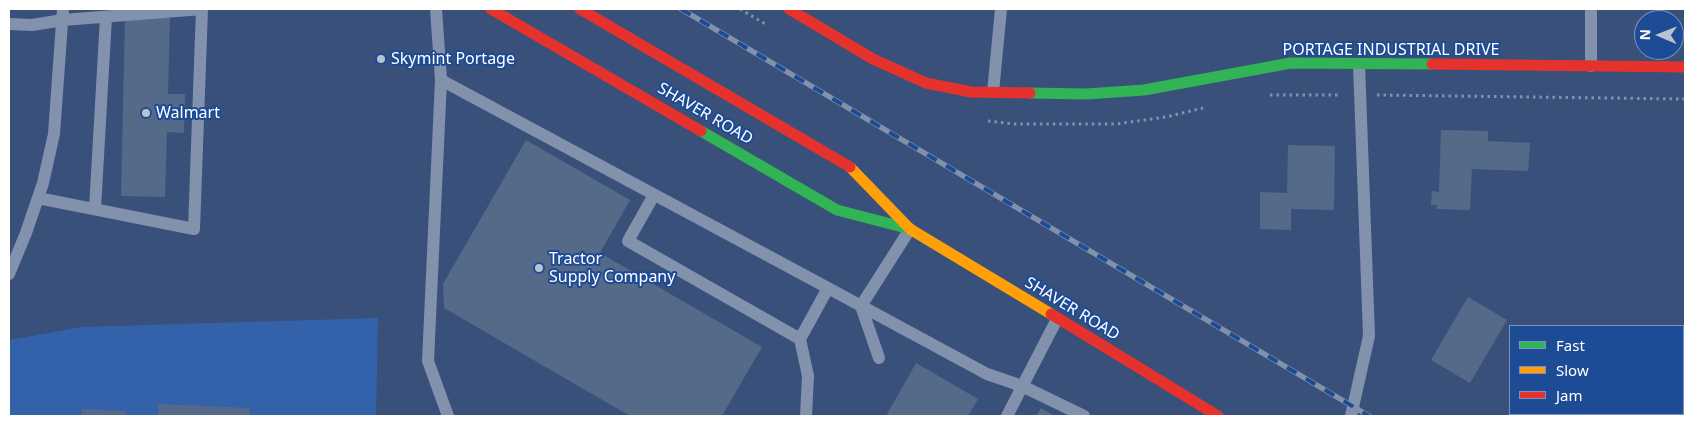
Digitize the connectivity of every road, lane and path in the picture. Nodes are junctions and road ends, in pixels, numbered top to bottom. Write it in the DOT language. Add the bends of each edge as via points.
graph roads {
  1 [pos="436,9"];
  2 [pos="491,9"];
  3 [pos="580,9"];
  4 [pos="789,9"];
  5 [pos="1001,9"];
  6 [pos="1591,9"];
  7 [pos="63,14"];
  8 [pos="106,16"];
  9 [pos="9,24"];
  10 [pos="1358,64"];
  11 [pos="1591,66"];
  12 [pos="1685,67"];
  13 [pos="441,80"];
  14 [pos="992,92"];
  15 [pos="654,195"];
  16 [pos="38,198"];
  17 [pos="96,209"];
  18 [pos="910,230"];
  19 [pos="9,274"];
  20 [pos="828,288"];
  21 [pos="861,306"];
  22 [pos="1057,319"];
  23 [pos="800,339"];
  24 [pos="879,358"];
  25 [pos="1022,386"];
  26 [pos="448,416"];
  27 [pos="806,416"];
  28 [pos="1007,416"];
  29 [pos="1084,416"];
  30 [pos="1218,416"];
  31 [pos="1351,416"];
  1 -- 13 [label="lane"];
  2 -- 18 [label="main road, SHAVER ROAD" via="837,210"];
  3 -- 18 [label="main road, SHAVER ROAD" via="851,168"];
  4 -- 14 [label="main road, PORTAGE INDUSTRIAL DRIVE" via="873,59 926,83 971,92"];
  5 -- 14 [label="lane"];
  6 -- 11 [label="lane"];
  7 -- 8 [label="lane"];
  7 -- 9 [label="lane" via="32,25"];
  7 -- 16 [label="lane" via="54,134"];
  8 -- 17 [label="lane"];
  8 -- 17 [label="lane" via="202,9 194,229"];
  10 -- 11 [label="main road, PORTAGE INDUSTRIAL DRIVE"];
  10 -- 14 [label="main road, PORTAGE INDUSTRIAL DRIVE" via="1291,63 1144,90 1086,94"];
  10 -- 31 [label="lane" via="1369,336"];
  11 -- 12 [label="main road, PORTAGE INDUSTRIAL DRIVE"];
  13 -- 15 [label="lane"];
  13 -- 26 [label="lane" via="428,361"];
  15 -- 20 [label="lane"];
  15 -- 23 [label="lane" via="628,241"];
  16 -- 17 [label="lane"];
  16 -- 19 [label="lane"];
  18 -- 21 [label="lane"];
  18 -- 22 [label="main road, SHAVER ROAD"];
  20 -- 21 [label="lane"];
  20 -- 23 [label="lane"];
  21 -- 24 [label="lane"];
  21 -- 25 [label="lane" via="987,374"];
  22 -- 25 [label="lane"];
  22 -- 30 [label="main road, SHAVER ROAD"];
  23 -- 27 [label="lane" via="808,376"];
  25 -- 28 [label="lane"];
  25 -- 29 [label="lane"];
}
